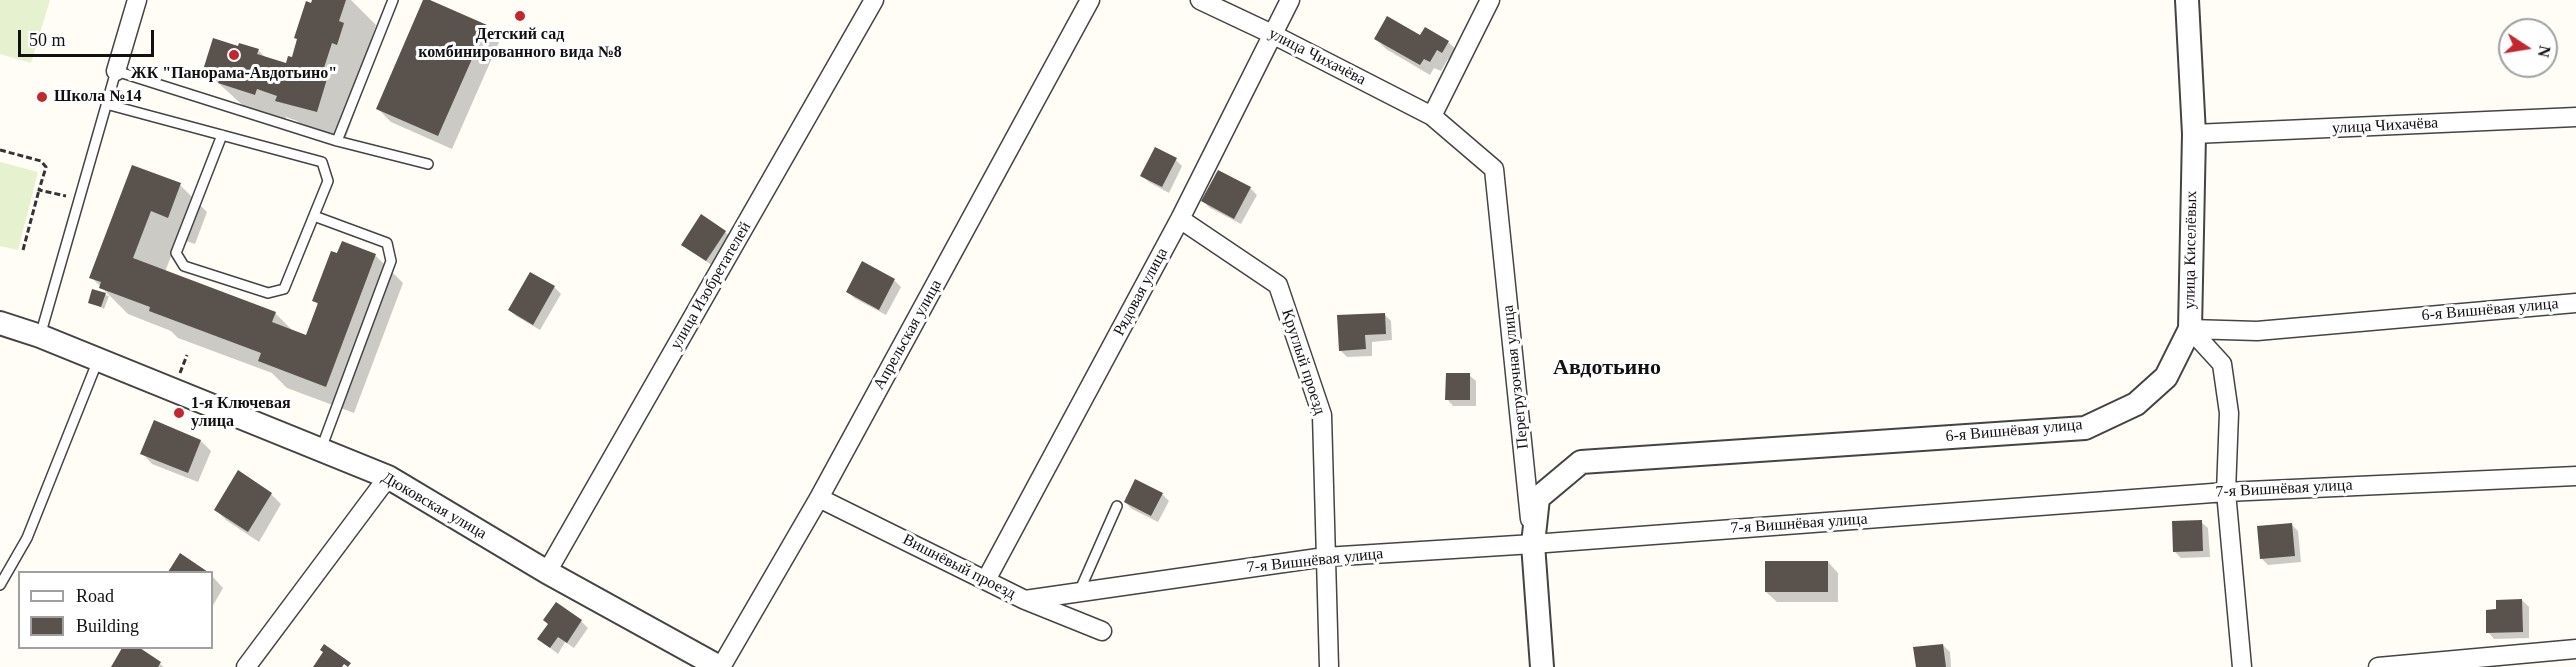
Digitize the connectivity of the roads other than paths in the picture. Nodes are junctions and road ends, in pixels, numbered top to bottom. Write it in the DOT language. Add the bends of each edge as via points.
graph roads {
  1 [pos="137,0"];
  2 [pos="393,0"];
  3 [pos="874,0"];
  4 [pos="1090,0"];
  5 [pos="1200,0"];
  6 [pos="1290,0"];
  7 [pos="1490,0"];
  8 [pos="2187,0"];
  9 [pos="1272,34"];
  10 [pos="117,71"];
  11 [pos="106,104"];
  12 [pos="1432,116"];
  13 [pos="2576,117"];
  14 [pos="2194,134"];
  15 [pos="222,135"];
  16 [pos="337,141"];
  17 [pos="428,164"];
  18 [pos="314,216"];
  19 [pos="1180,219"];
  20 [pos="2576,303"];
  21 [pos="0,323"];
  22 [pos="2190,329"];
  23 [pos="40,336"];
  24 [pos="98,360"];
  25 [pos="321,450"];
  26 [pos="2576,476"];
  27 [pos="388,477"];
  28 [pos="2226,492"];
  29 [pos="819,498"];
  30 [pos="1117,506"];
  31 [pos="1533,544"];
  32 [pos="1325,557"];
  33 [pos="547,572"];
  34 [pos="986,580"];
  35 [pos="0,585"];
  36 [pos="1079,592"];
  37 [pos="1025,600"];
  38 [pos="1102,632"];
  39 [pos="2576,649"];
  40 [pos="246,667"];
  41 [pos="720,667"];
  42 [pos="1329,667"];
  43 [pos="1542,667"];
  44 [pos="2241,667"];
  45 [pos="2378,667"];
  1 -- 10 [label="street"];
  2 -- 16 [label="lane"];
  3 -- 33 [label="street, улица Изобретателей"];
  4 -- 29 [label="street, Апрельская улица"];
  5 -- 9 [label="street, улица Чихачёва"];
  6 -- 9 [label="street, Рядовая улица"];
  7 -- 12 [label="street"];
  8 -- 14 [label="street, улица Киселёвых"];
  9 -- 12 [label="street, улица Чихачёва"];
  9 -- 19 [label="street, Рядовая улица"];
  10 -- 11 [label="lane"];
  10 -- 16 [label="lane"];
  11 -- 15 [label="lane"];
  11 -- 23 [label="lane"];
  12 -- 31 [label="street, Перегрузочная улица" via="1494,169"];
  13 -- 14 [label="street, улица Чихачёва"];
  14 -- 22 [label="street, улица Киселёвых"];
  15 -- 18 [label="lane" via="322,162 328,181"];
  15 -- 18 [label="lane" via="176,253 184,266 268,293 284,290"];
  16 -- 17 [label="lane"];
  18 -- 25 [label="lane" via="387,243 391,261"];
  19 -- 32 [label="street, Круглый проезд" via="1278,285 1322,415"];
  19 -- 34 [label="street, Рядовая улица"];
  20 -- 22 [label="street, 6-я Вишнёвая улица" via="2257,331"];
  21 -- 23 [label="street, Дюковская улица"];
  22 -- 28 [label="street, улица Киселёвых" via="2222,364 2229,413"];
  22 -- 31 [label="street, 6-я Вишнёвая улица" via="2166,377 2136,404 2085,428 1581,462 1538,498"];
  23 -- 24 [label="street, Дюковская улица"];
  24 -- 25 [label="street, Дюковская улица"];
  24 -- 35 [label="lane" via="27,538"];
  25 -- 27 [label="street, Дюковская улица"];
  26 -- 28 [label="street, 7-я Вишнёвая улица"];
  27 -- 33 [label="street, Дюковская улица"];
  27 -- 40 [label="street"];
  28 -- 31 [label="street, 7-я Вишнёвая улица"];
  28 -- 44 [label="street, улица Киселёвых"];
  29 -- 34 [label="street, Вишнёвый проезд"];
  29 -- 41 [label="street, Апрельская улица"];
  30 -- 36 [label="lane"];
  31 -- 32 [label="street, 7-я Вишнёвая улица"];
  31 -- 43 [label="street, Перегрузочная улица"];
  32 -- 36 [label="street, 7-я Вишнёвая улица"];
  32 -- 42 [label="street, Круглый проезд"];
  33 -- 41 [label="street, Дюковская улица"];
  34 -- 37 [label="street, Вишнёвый проезд"];
  36 -- 37 [label="street, 7-я Вишнёвая улица"];
  37 -- 38 [label="street, Вишнёвый проезд"];
  39 -- 45 [label="street"];
}
